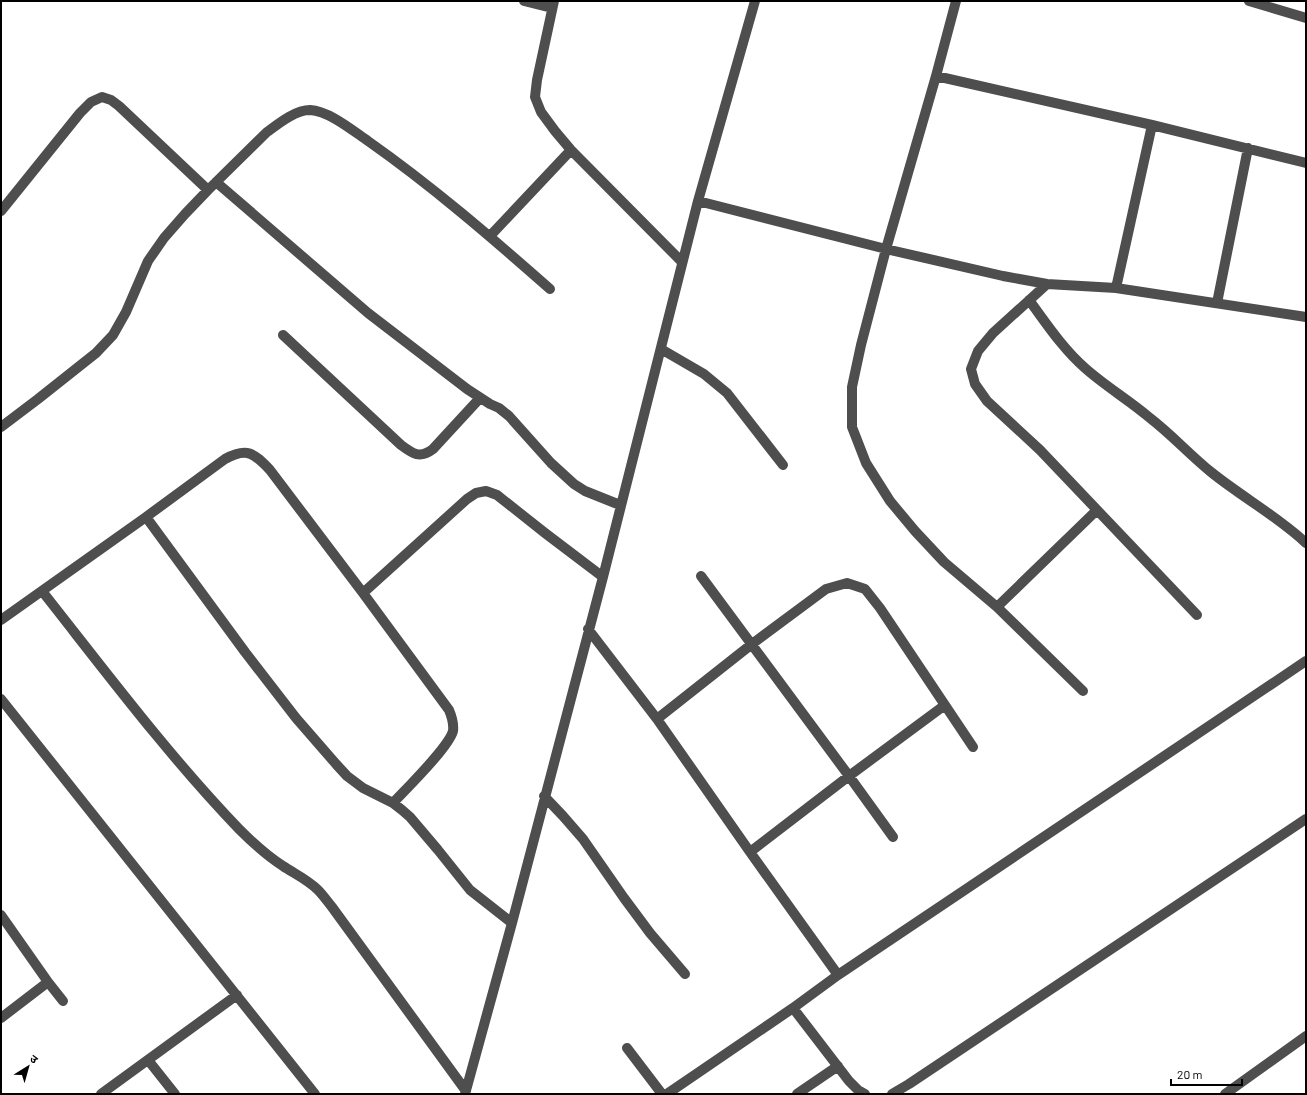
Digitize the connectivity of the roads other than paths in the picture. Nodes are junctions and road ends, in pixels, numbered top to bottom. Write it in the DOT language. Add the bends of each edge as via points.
graph roads {
  1 [pos="524,1"];
  2 [pos="755,1"];
  3 [pos="956,1"];
  4 [pos="1249,1"];
  5 [pos="553,4"];
  6 [pos="1306,18"];
  7 [pos="936,76"];
  8 [pos="1152,125"];
  9 [pos="1248,148"];
  10 [pos="571,150"];
  11 [pos="1306,163"];
  12 [pos="212,186"];
  13 [pos="698,201"];
  14 [pos="1,211"];
  15 [pos="490,236"];
  16 [pos="886,249"];
  17 [pos="682,262"];
  18 [pos="1047,284"];
  19 [pos="1116,288"];
  20 [pos="550,289"];
  21 [pos="1029,300"];
  22 [pos="1217,303"];
  23 [pos="1306,317"];
  24 [pos="283,334"];
  25 [pos="661,349"];
  26 [pos="480,398"];
  27 [pos="1,427"];
  28 [pos="783,465"];
  29 [pos="620,505"];
  30 [pos="1097,510"];
  31 [pos="146,517"];
  32 [pos="1306,543"];
  33 [pos="701,576"];
  34 [pos="602,577"];
  35 [pos="42,591"];
  36 [pos="363,593"];
  37 [pos="997,607"];
  38 [pos="1197,615"];
  39 [pos="1,620"];
  40 [pos="588,629"];
  41 [pos="752,644"];
  42 [pos="1306,661"];
  43 [pos="1083,691"];
  44 [pos="1,699"];
  45 [pos="945,705"];
  46 [pos="657,719"];
  47 [pos="973,747"];
  48 [pos="849,776"];
  49 [pos="544,796"];
  50 [pos="393,803"];
  51 [pos="1306,819"];
  52 [pos="893,837"];
  53 [pos="750,852"];
  54 [pos="1,915"];
  55 [pos="512,923"];
  56 [pos="685,974"];
  57 [pos="838,975"];
  58 [pos="48,982"];
  59 [pos="237,995"];
  60 [pos="63,1001"];
  61 [pos="793,1008"];
  62 [pos="1,1018"];
  63 [pos="1306,1036"];
  64 [pos="627,1048"];
  65 [pos="148,1060"];
  66 [pos="838,1066"];
  67 [pos="466,1093"];
  68 [pos="100,1094"];
  69 [pos="175,1094"];
  70 [pos="315,1094"];
  71 [pos="662,1094"];
  72 [pos="667,1094"];
  73 [pos="796,1094"];
  74 [pos="865,1094"];
  75 [pos="892,1094"];
  76 [pos="1224,1094"];
  1 -- 5 [label="street"];
  2 -- 13 [label="street"];
  3 -- 7 [label="street"];
  4 -- 6 [label="street"];
  5 -- 10 [label="street" via="536,80 535,97 541,112"];
  7 -- 8 [label="street"];
  7 -- 16 [label="street"];
  8 -- 9 [label="street"];
  8 -- 19 [label="street"];
  9 -- 11 [label="street"];
  9 -- 22 [label="street"];
  10 -- 15 [label="street"];
  10 -- 17 [label="street"];
  12 -- 14 [label="street" via="119,106 102,97 91,102 80,113"];
  12 -- 15 [label="street" via="267,132 296,114 309,110 329,115 352,130"];
  12 -- 26 [label="street" via="368,313"];
  12 -- 27 [label="street" via="164,238 148,261 113,335 96,353"];
  13 -- 16 [label="street"];
  13 -- 17 [label="street"];
  15 -- 20 [label="street"];
  16 -- 18 [label="street"];
  16 -- 37 [label="street" via="852,387 852,427 866,463 900,513 944,562"];
  17 -- 25 [label="street"];
  18 -- 19 [label="street"];
  18 -- 21 [label="street"];
  19 -- 22 [label="street"];
  21 -- 30 [label="street" via="993,333 978,351 971,369 975,384 987,401 1040,450"];
  21 -- 32 [label="street" via="1062,344 1084,368 1151,418 1210,471"];
  22 -- 23 [label="street"];
  24 -- 26 [label="street" via="401,445 420,456 433,449"];
  25 -- 28 [label="street" via="704,374 727,393"];
  25 -- 29 [label="street"];
  26 -- 29 [label="street" via="509,416 574,484"];
  29 -- 34 [label="street"];
  30 -- 37 [label="street"];
  30 -- 38 [label="street"];
  31 -- 35 [label="street"];
  31 -- 36 [label="street" via="225,459 236,453 249,452 270,470"];
  31 -- 50 [label="street" via="296,718 347,776 363,788"];
  33 -- 41 [label="street"];
  34 -- 36 [label="street" via="497,495 486,491 476,493 467,499"];
  34 -- 40 [label="street"];
  35 -- 39 [label="street"];
  35 -- 67 [label="street" via="178,762 240,830 264,853 305,879 332,906"];
  36 -- 50 [label="street" via="449,710 454,721 452,732 444,746"];
  37 -- 43 [label="street"];
  40 -- 46 [label="street"];
  40 -- 49 [label="street"];
  41 -- 45 [label="street" via="826,589 847,583 865,589"];
  41 -- 46 [label="street"];
  41 -- 48 [label="street"];
  42 -- 57 [label="street"];
  44 -- 59 [label="street"];
  45 -- 47 [label="street"];
  45 -- 48 [label="street"];
  46 -- 53 [label="street"];
  48 -- 52 [label="street"];
  48 -- 53 [label="street"];
  49 -- 55 [label="street"];
  49 -- 56 [label="street" via="584,839 650,933"];
  50 -- 55 [label="street" via="410,817 470,890"];
  51 -- 75 [label="street"];
  53 -- 57 [label="street"];
  54 -- 58 [label="street"];
  55 -- 67 [label="street"];
  57 -- 61 [label="street"];
  58 -- 60 [label="street"];
  58 -- 62 [label="street"];
  59 -- 65 [label="street"];
  59 -- 70 [label="street"];
  61 -- 66 [label="street"];
  61 -- 72 [label="street"];
  63 -- 76 [label="street"];
  64 -- 71 [label="street"];
  65 -- 68 [label="street"];
  65 -- 69 [label="street"];
  66 -- 73 [label="street"];
  66 -- 74 [label="street" via="849,1081"];
}
